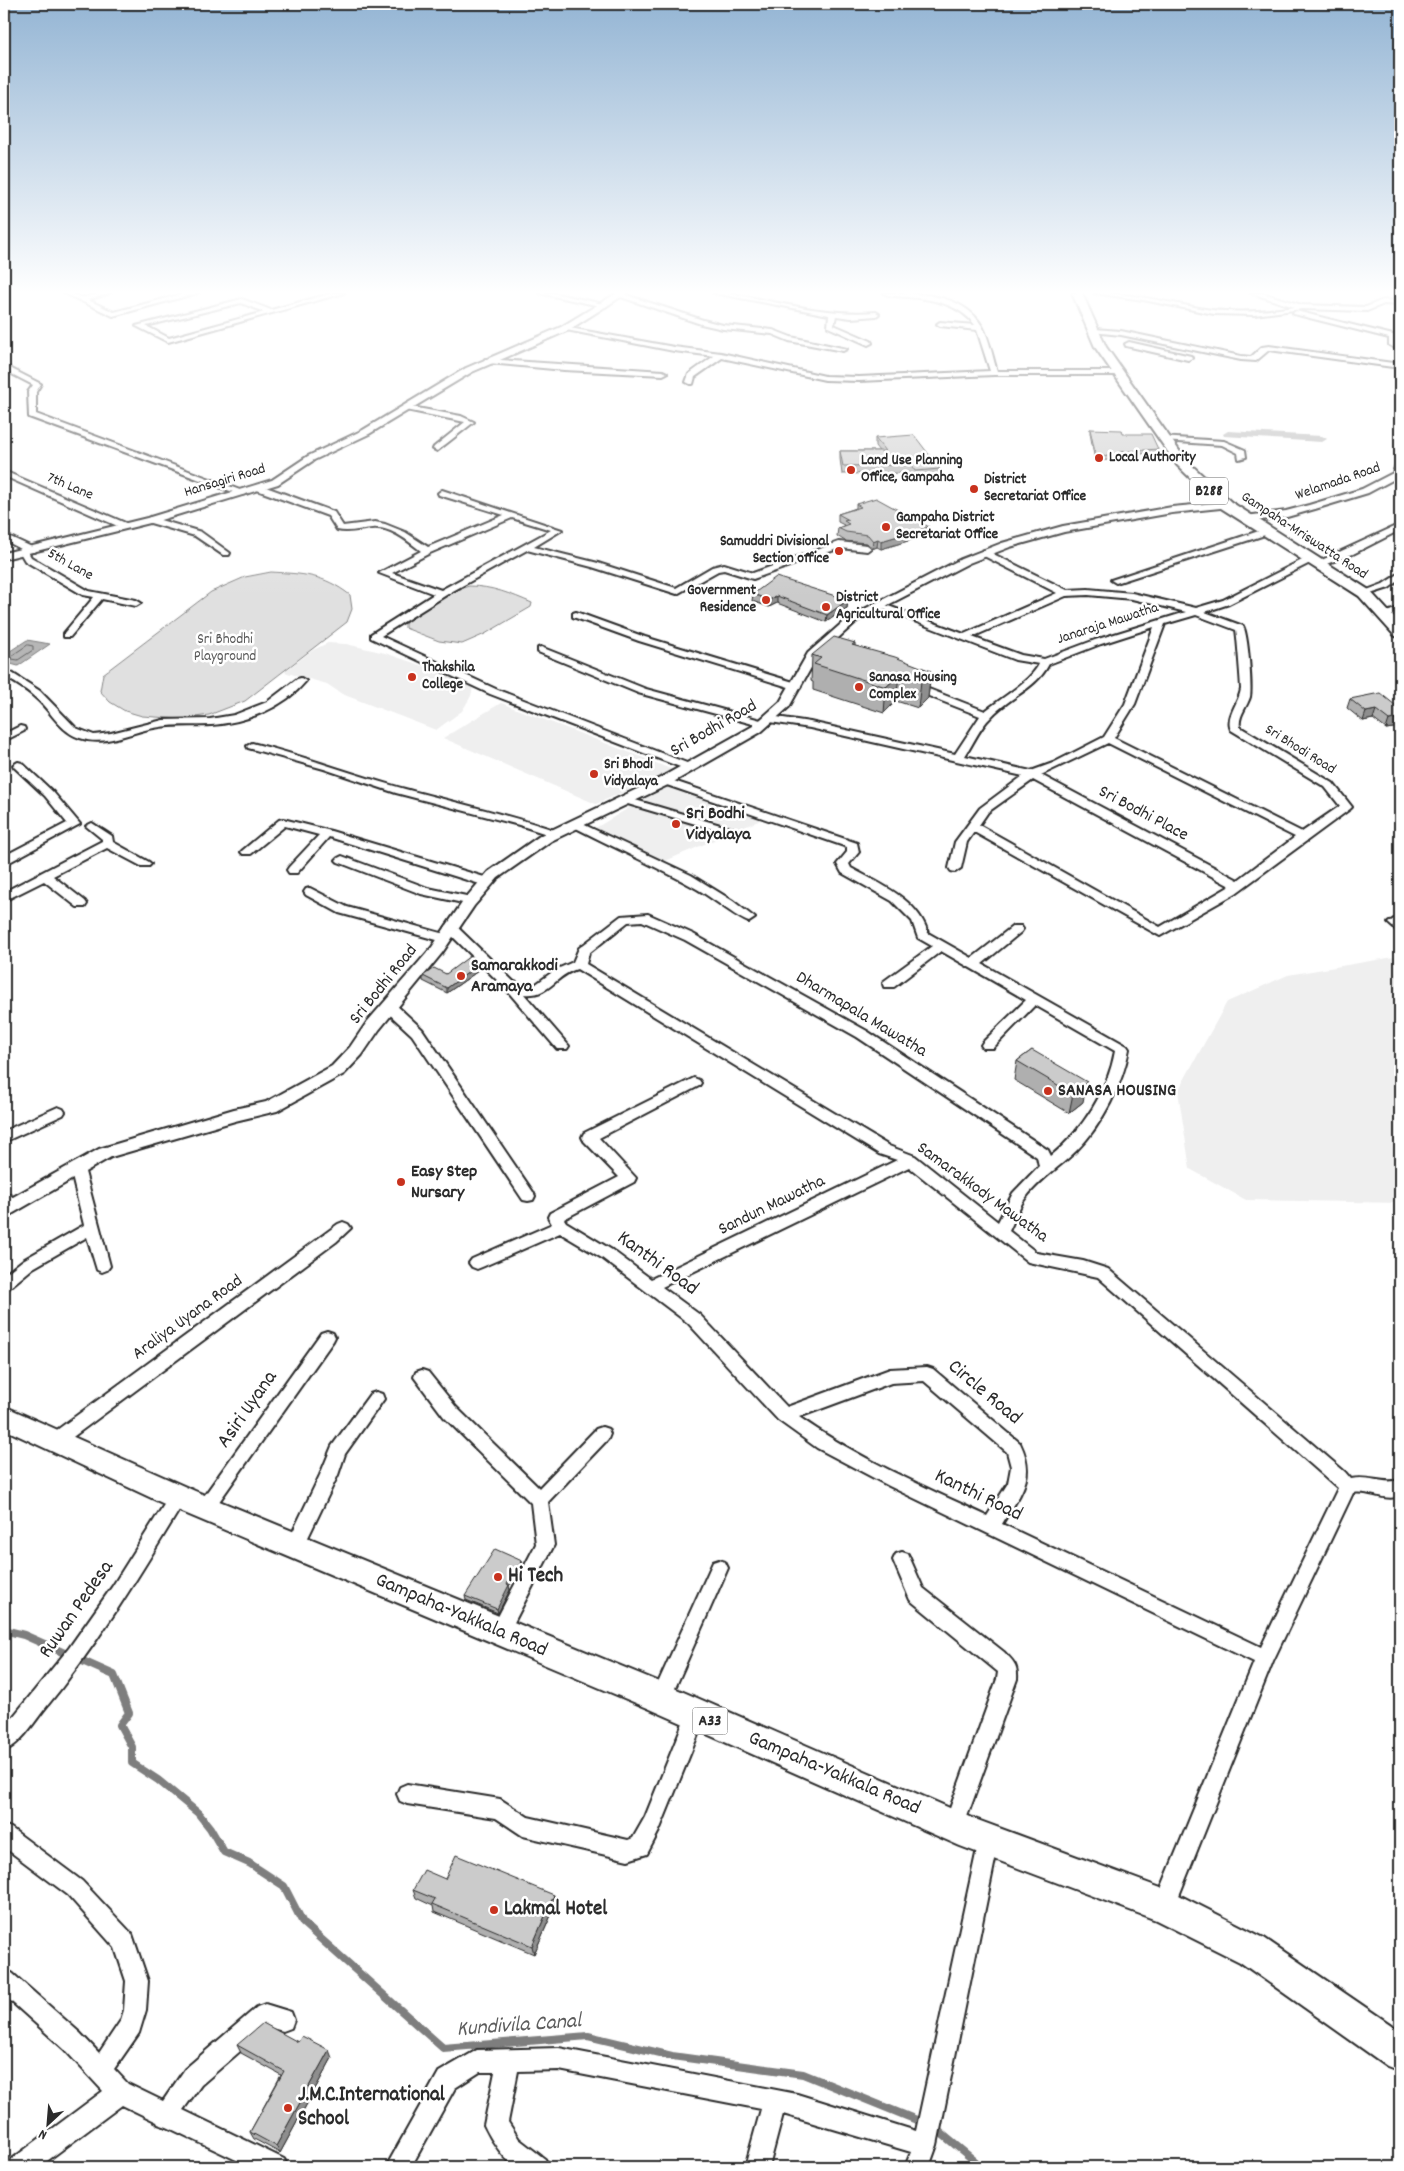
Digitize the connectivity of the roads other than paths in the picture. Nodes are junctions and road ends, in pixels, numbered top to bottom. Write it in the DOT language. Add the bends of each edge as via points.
graph roads {
  1 [pos="32,394"];
  2 [pos="429,394"];
  3 [pos="1133,394"];
  4 [pos="408,408"];
  5 [pos="1163,439"];
  6 [pos="438,449"];
  7 [pos="1242,457"];
  8 [pos="1400,464"];
  9 [pos="4,473"];
  10 [pos="260,488"];
  11 [pos="244,493"];
  12 [pos="442,493"];
  13 [pos="1226,505"];
  14 [pos="512,515"];
  15 [pos="1245,519"];
  16 [pos="150,520"];
  17 [pos="125,526"];
  18 [pos="1400,527"];
  19 [pos="1265,532"];
  20 [pos="4,537"];
  21 [pos="526,547"];
  22 [pos="867,548"];
  23 [pos="27,550"];
  24 [pos="427,550"];
  25 [pos="226,553"];
  26 [pos="986,553"];
  27 [pos="4,556"];
  28 [pos="1314,561"];
  29 [pos="1400,576"];
  30 [pos="1116,580"];
  31 [pos="1065,593"];
  32 [pos="1364,593"];
  33 [pos="442,594"];
  34 [pos="100,596"];
  35 [pos="136,603"];
  36 [pos="880,606"];
  37 [pos="1400,610"];
  38 [pos="1196,612"];
  39 [pos="576,615"];
  40 [pos="1384,615"];
  41 [pos="1161,623"];
  42 [pos="1400,633"];
  43 [pos="67,635"];
  44 [pos="965,638"];
  45 [pos="541,650"];
  46 [pos="1045,662"];
  47 [pos="4,671"];
  48 [pos="301,681"];
  49 [pos="906,683"];
  50 [pos="796,686"];
  51 [pos="986,714"];
  52 [pos="767,721"];
  53 [pos="20,729"];
  54 [pos="4,738"];
  55 [pos="1108,739"];
  56 [pos="252,746"];
  57 [pos="958,758"];
  58 [pos="18,765"];
  59 [pos="688,767"];
  60 [pos="1032,775"];
  61 [pos="665,781"];
  62 [pos="624,800"];
  63 [pos="574,823"];
  64 [pos="92,826"];
  65 [pos="972,826"];
  66 [pos="730,831"];
  67 [pos="327,833"];
  68 [pos="556,834"];
  69 [pos="1303,837"];
  70 [pos="107,843"];
  71 [pos="247,852"];
  72 [pos="342,860"];
  73 [pos="4,861"];
  74 [pos="146,864"];
  75 [pos="955,868"];
  76 [pos="293,870"];
  77 [pos="44,875"];
  78 [pos="487,882"];
  79 [pos="1238,885"];
  80 [pos="310,892"];
  81 [pos="4,897"];
  82 [pos="472,900"];
  83 [pos="81,904"];
  84 [pos="749,918"];
  85 [pos="1017,929"];
  86 [pos="448,933"];
  87 [pos="941,945"];
  88 [pos="973,964"];
  89 [pos="579,965"];
  90 [pos="889,984"];
  91 [pos="509,985"];
  92 [pos="1034,999"];
  93 [pos="390,1007"];
  94 [pos="988,1045"];
  95 [pos="562,1046"];
  96 [pos="694,1083"];
  97 [pos="58,1112"];
  98 [pos="4,1137"];
  99 [pos="910,1160"];
  100 [pos="1047,1167"];
  101 [pos="77,1168"];
  102 [pos="528,1196"];
  103 [pos="6,1204"];
  104 [pos="561,1226"];
  105 [pos="92,1227"];
  106 [pos="343,1228"];
  107 [pos="1001,1232"];
  108 [pos="477,1263"];
  109 [pos="102,1266"];
  110 [pos="4,1284"];
  111 [pos="650,1286"];
  112 [pos="327,1337"];
  113 [pos="422,1377"];
  114 [pos="376,1399"];
  115 [pos="784,1415"];
  116 [pos="4,1417"];
  117 [pos="602,1434"];
  118 [pos="56,1440"];
  119 [pos="1347,1487"];
  120 [pos="1400,1487"];
  121 [pos="539,1500"];
  122 [pos="192,1503"];
  123 [pos="990,1527"];
  124 [pos="295,1546"];
  125 [pos="902,1560"];
  126 [pos="719,1568"];
  127 [pos="499,1632"];
  128 [pos="1265,1658"];
  129 [pos="661,1698"];
  130 [pos="696,1715"];
  131 [pos="4,1742"];
  132 [pos="407,1794"];
  133 [pos="954,1825"];
  134 [pos="4,1835"];
  135 [pos="989,1840"];
  136 [pos="1166,1906"];
  137 [pos="4,1981"];
  138 [pos="283,2020"];
  139 [pos="1400,2053"];
  140 [pos="509,2060"];
  141 [pos="100,2071"];
  142 [pos="120,2092"];
  143 [pos="775,2100"];
  144 [pos="166,2116"];
  145 [pos="925,2145"];
  146 [pos="20,2167"];
  147 [pos="276,2167"];
  148 [pos="398,2167"];
  149 [pos="537,2167"];
  150 [pos="756,2167"];
  151 [pos="917,2167"];
  1 -- 11 [label="street" via="32,415"];
  2 -- 4 [label="street, Hansagiri Road"];
  3 -- 5 [label="main road, Gampaha-Mriswatta Road / B288"];
  4 -- 6 [label="street" via="470,422"];
  4 -- 10 [label="street, Hansagiri Road"];
  5 -- 7 [label="street" via="1224,443 1242,452"];
  5 -- 13 [label="main road, Gampaha-Mriswatta Road / B288" via="1181,462"];
  8 -- 15 [label="street, Welamada Road" via="1398,474 1364,491 1287,514"];
  9 -- 17 [label="street, 7th Lane"];
  10 -- 11 [label="street, Hansagiri Road"];
  10 -- 24 [label="street" via="331,514 340,528 376,524 406,535"];
  11 -- 16 [label="street, Hansagiri Road"];
  12 -- 14 [label="street"];
  13 -- 15 [label="main road, Gampaha-Mriswatta Road / B288"];
  13 -- 26 [label="street, Sri Bodhi Road" via="1172,510 1063,528"];
  14 -- 21 [label="street" via="558,530"];
  14 -- 24 [label="street"];
  15 -- 19 [label="main road, Gampaha-Mriswatta Road / B288"];
  16 -- 17 [label="street, Hansagiri Road"];
  16 -- 25 [label="street" via="198,534"];
  17 -- 23 [label="street, Hansagiri Road"];
  18 -- 28 [label="street, Janaraja Mawatha" via="1350,552"];
  19 -- 28 [label="main road, Gampaha-Mriswatta Road / B288"];
  19 -- 30 [label="street"];
  20 -- 23 [label="street, 5th Lane"];
  21 -- 22 [label="street" via="677,591 715,569 724,567 753,576 839,544"];
  21 -- 33 [label="street"];
  23 -- 27 [label="street, Hansagiri Road"];
  23 -- 34 [label="street, 5th Lane" via="28,558 50,573 86,593"];
  24 -- 33 [label="street" via="384,573"];
  26 -- 31 [label="street, Sri Bhodi Road"];
  26 -- 36 [label="street, Sri Bodhi Road" via="930,578"];
  28 -- 32 [label="main road, Gampaha-Mriswatta Road / B288"];
  28 -- 38 [label="street, Janaraja Mawatha" via="1226,602"];
  29 -- 32 [label="street" via="1386,586"];
  31 -- 38 [label="street, Sri Bhodi Road" via="1117,593"];
  31 -- 44 [label="street, Sri Bhodi Road"];
  32 -- 40 [label="main road, Gampaha-Mriswatta Road / B288"];
  33 -- 59 [label="street" via="374,636 494,692"];
  34 -- 35 [label="street, 5th Lane"];
  34 -- 43 [label="street"];
  36 -- 44 [label="street"];
  36 -- 50 [label="street, Sri Bodhi Road" via="853,619 821,652 812,655"];
  37 -- 40 [label="street"];
  38 -- 41 [label="street, Janaraja Mawatha"];
  38 -- 69 [label="street, Sri Bhodi Road" via="1240,628 1243,635 1246,687 1234,721 1235,728 1329,784 1346,807"];
  39 -- 50 [label="street" via="642,639"];
  40 -- 42 [label="main road, Gampaha-Mriswatta Road / B288"];
  41 -- 46 [label="street, Janaraja Mawatha"];
  41 -- 55 [label="street" via="1130,704"];
  44 -- 46 [label="street" via="1019,658"];
  45 -- 52 [label="street" via="642,691"];
  46 -- 51 [label="street, Janaraja Mawatha" via="1022,687"];
  47 -- 48 [label="street" via="42,698 72,730 86,737 104,738 158,723 238,718 260,711"];
  49 -- 51 [label="street"];
  50 -- 52 [label="street, Sri Bodhi Road" via="785,704"];
  51 -- 57 [label="street, Janaraja Mawatha"];
  52 -- 57 [label="street" via="810,725"];
  52 -- 59 [label="street, Sri Bodhi Road"];
  53 -- 54 [label="street"];
  55 -- 60 [label="street"];
  55 -- 69 [label="street"];
  56 -- 68 [label="street"];
  57 -- 60 [label="street"];
  58 -- 73 [label="street" via="49,794 74,824"];
  59 -- 61 [label="street, Sri Bodhi Road"];
  60 -- 65 [label="street" via="984,810"];
  60 -- 79 [label="street, Sri Bodhi Place"];
  61 -- 62 [label="street, Sri Bodhi Road"];
  61 -- 87 [label="street" via="853,845 853,852 844,864 846,870 896,898 918,920 922,935"];
  62 -- 63 [label="street, Sri Bodhi Road"];
  62 -- 66 [label="street"];
  63 -- 68 [label="street, Sri Bodhi Road"];
  63 -- 84 [label="street" via="696,882 728,900"];
  64 -- 70 [label="street" via="108,838"];
  65 -- 75 [label="street" via="961,842"];
  65 -- 79 [label="street" via="1160,932"];
  67 -- 71 [label="street" via="283,822"];
  67 -- 76 [label="street"];
  67 -- 78 [label="street"];
  68 -- 78 [label="street, Sri Bodhi Road"];
  69 -- 79 [label="street"];
  70 -- 74 [label="street"];
  70 -- 77 [label="street"];
  72 -- 82 [label="street" via="425,891"];
  77 -- 81 [label="street"];
  77 -- 83 [label="street"];
  78 -- 82 [label="street, Sri Bodhi Road"];
  80 -- 86 [label="street" via="343,910"];
  82 -- 86 [label="street, Sri Bodhi Road"];
  85 -- 88 [label="street"];
  86 -- 91 [label="street"];
  86 -- 93 [label="street, Sri Bodhi Road"];
  87 -- 88 [label="street"];
  87 -- 90 [label="street"];
  88 -- 92 [label="street"];
  89 -- 91 [label="street" via="570,966 531,993"];
  89 -- 99 [label="street, Samarakkody Mawatha" via="884,1150"];
  89 -- 100 [label="street, Dharmapala Mawatha" via="583,951 625,919 644,917 688,937 862,1034 1043,1154"];
  91 -- 95 [label="street"];
  92 -- 94 [label="street"];
  92 -- 100 [label="street" via="1122,1049 1121,1060 1107,1091 1078,1140"];
  93 -- 101 [label="street, Sri Bodhi Road" via="338,1070 271,1107 105,1153"];
  93 -- 102 [label="street" via="417,1032"];
  96 -- 104 [label="street" via="589,1137 629,1178 555,1217"];
  97 -- 98 [label="street"];
  99 -- 107 [label="street, Samarakkody Mawatha"];
  99 -- 111 [label="street, Sandun Mawatha"];
  100 -- 107 [label="street" via="1018,1197"];
  101 -- 103 [label="street, Sri Bodhi Road"];
  101 -- 105 [label="street"];
  104 -- 108 [label="street"];
  104 -- 111 [label="street, Kanthi Road"];
  105 -- 109 [label="street"];
  105 -- 110 [label="street" via="28,1264"];
  106 -- 118 [label="street, Araliya Uyana Road"];
  107 -- 119 [label="street, Samarakkody Mawatha" via="1034,1258 1103,1273"];
  111 -- 115 [label="street, Kanthi Road" via="694,1319"];
  112 -- 122 [label="street, Asiri Uyana"];
  113 -- 121 [label="street" via="450,1412"];
  114 -- 124 [label="street" via="338,1451"];
  115 -- 123 [label="street, Kanthi Road" via="824,1443"];
  115 -- 123 [label="street, Circle Road" via="890,1376 927,1374 1014,1448 1020,1467 1016,1485"];
  116 -- 118 [label="highway, Gampaha-Yakkala Road / A33"];
  117 -- 121 [label="street"];
  118 -- 122 [label="highway, Gampaha-Yakkala Road / A33"];
  119 -- 120 [label="street" via="1362,1484 1394,1490"];
  119 -- 128 [label="street"];
  121 -- 127 [label="street" via="545,1545"];
  122 -- 124 [label="highway, Gampaha-Yakkala Road / A33"];
  122 -- 131 [label="street, Ruwan Pedesa" via="35,1708"];
  123 -- 128 [label="street, Kanthi Road"];
  124 -- 127 [label="highway, Gampaha-Yakkala Road / A33"];
  125 -- 133 [label="street" via="916,1594 1008,1669"];
  126 -- 129 [label="street"];
  127 -- 129 [label="highway, Gampaha-Yakkala Road / A33"];
  128 -- 136 [label="street"];
  129 -- 130 [label="highway, Gampaha-Yakkala Road / A33"];
  130 -- 132 [label="street" via="640,1847 628,1850 523,1826 500,1809"];
  130 -- 133 [label="highway, Gampaha-Yakkala Road / A33"];
  133 -- 135 [label="highway, Gampaha-Yakkala Road / A33"];
  134 -- 141 [label="street" via="74,1888 124,1942 136,1981 135,2010 131,2025"];
  135 -- 136 [label="highway, Gampaha-Yakkala Road / A33"];
  135 -- 145 [label="street"];
  136 -- 139 [label="highway, Gampaha-Yakkala Road / A33" via="1252,1950"];
  137 -- 141 [label="street" via="72,2041"];
  138 -- 144 [label="street" via="265,2015 193,2077"];
  140 -- 143 [label="street" via="559,2058"];
  140 -- 148 [label="street" via="477,2061 447,2080"];
  140 -- 149 [label="street" via="496,2125 511,2147"];
  141 -- 142 [label="street"];
  142 -- 144 [label="street"];
  142 -- 146 [label="street"];
  143 -- 145 [label="street"];
  143 -- 150 [label="street"];
  144 -- 147 [label="street"];
  145 -- 151 [label="street"];
}
